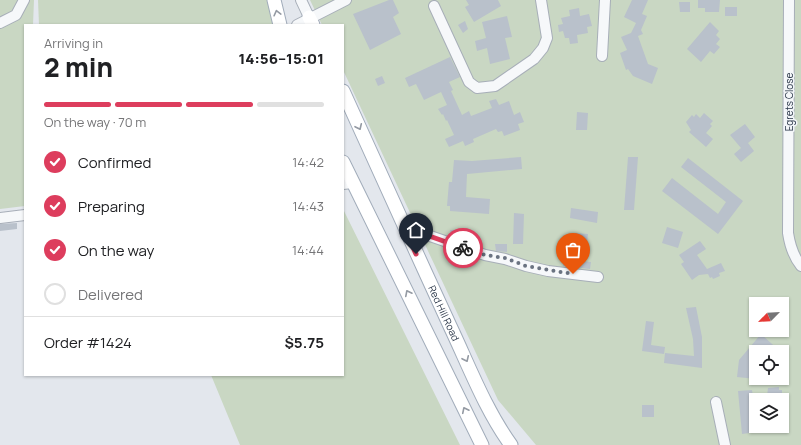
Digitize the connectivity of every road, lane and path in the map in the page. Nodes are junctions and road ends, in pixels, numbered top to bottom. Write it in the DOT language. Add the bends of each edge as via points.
graph roads {
  1 [pos="24,0"];
  2 [pos="274,0"];
  3 [pos="301,0"];
  4 [pos="346,0"];
  5 [pos="541,0"];
  6 [pos="605,0"];
  7 [pos="789,0"];
  8 [pos="434,6"];
  9 [pos="311,21"];
  10 [pos="0,23"];
  11 [pos="280,24"];
  12 [pos="300,24"];
  13 [pos="602,56"];
  14 [pos="344,93"];
  15 [pos="344,168"];
  16 [pos="348,183"];
  17 [pos="24,215"];
  18 [pos="0,218"];
  19 [pos="404,227"];
  20 [pos="801,266"];
  21 [pos="598,276"];
  22 [pos="716,402"];
  23 [pos="482,445"];
  24 [pos="511,445"];
  25 [pos="725,445"];
  1 -- 10 [label="street" via="16,14"];
  11 -- 2 [label="main road, one-way"];
  3 -- 9 [label="street"];
  4 -- 9 [label="street"];
  5 -- 8 [label="street" via="546,38 543,48 534,59 495,86 487,88 478,88 469,82"];
  6 -- 13 [label="street"];
  7 -- 20 [label="street, Egrets Close" via="788,233 790,248"];
  9 -- 12 [label="street"];
  14 -- 19 [label="main road, Red Hill Road, one-way"];
  15 -- 16 [label="main road"];
  23 -- 16 [label="main road, one-way"];
  17 -- 18 [label="street"];
  19 -- 21 [label="street" via="485,255 505,258 526,266"];
  19 -- 24 [label="main road, Red Hill Road, one-way" via="492,413"];
  22 -- 25 [label="street"];
}
